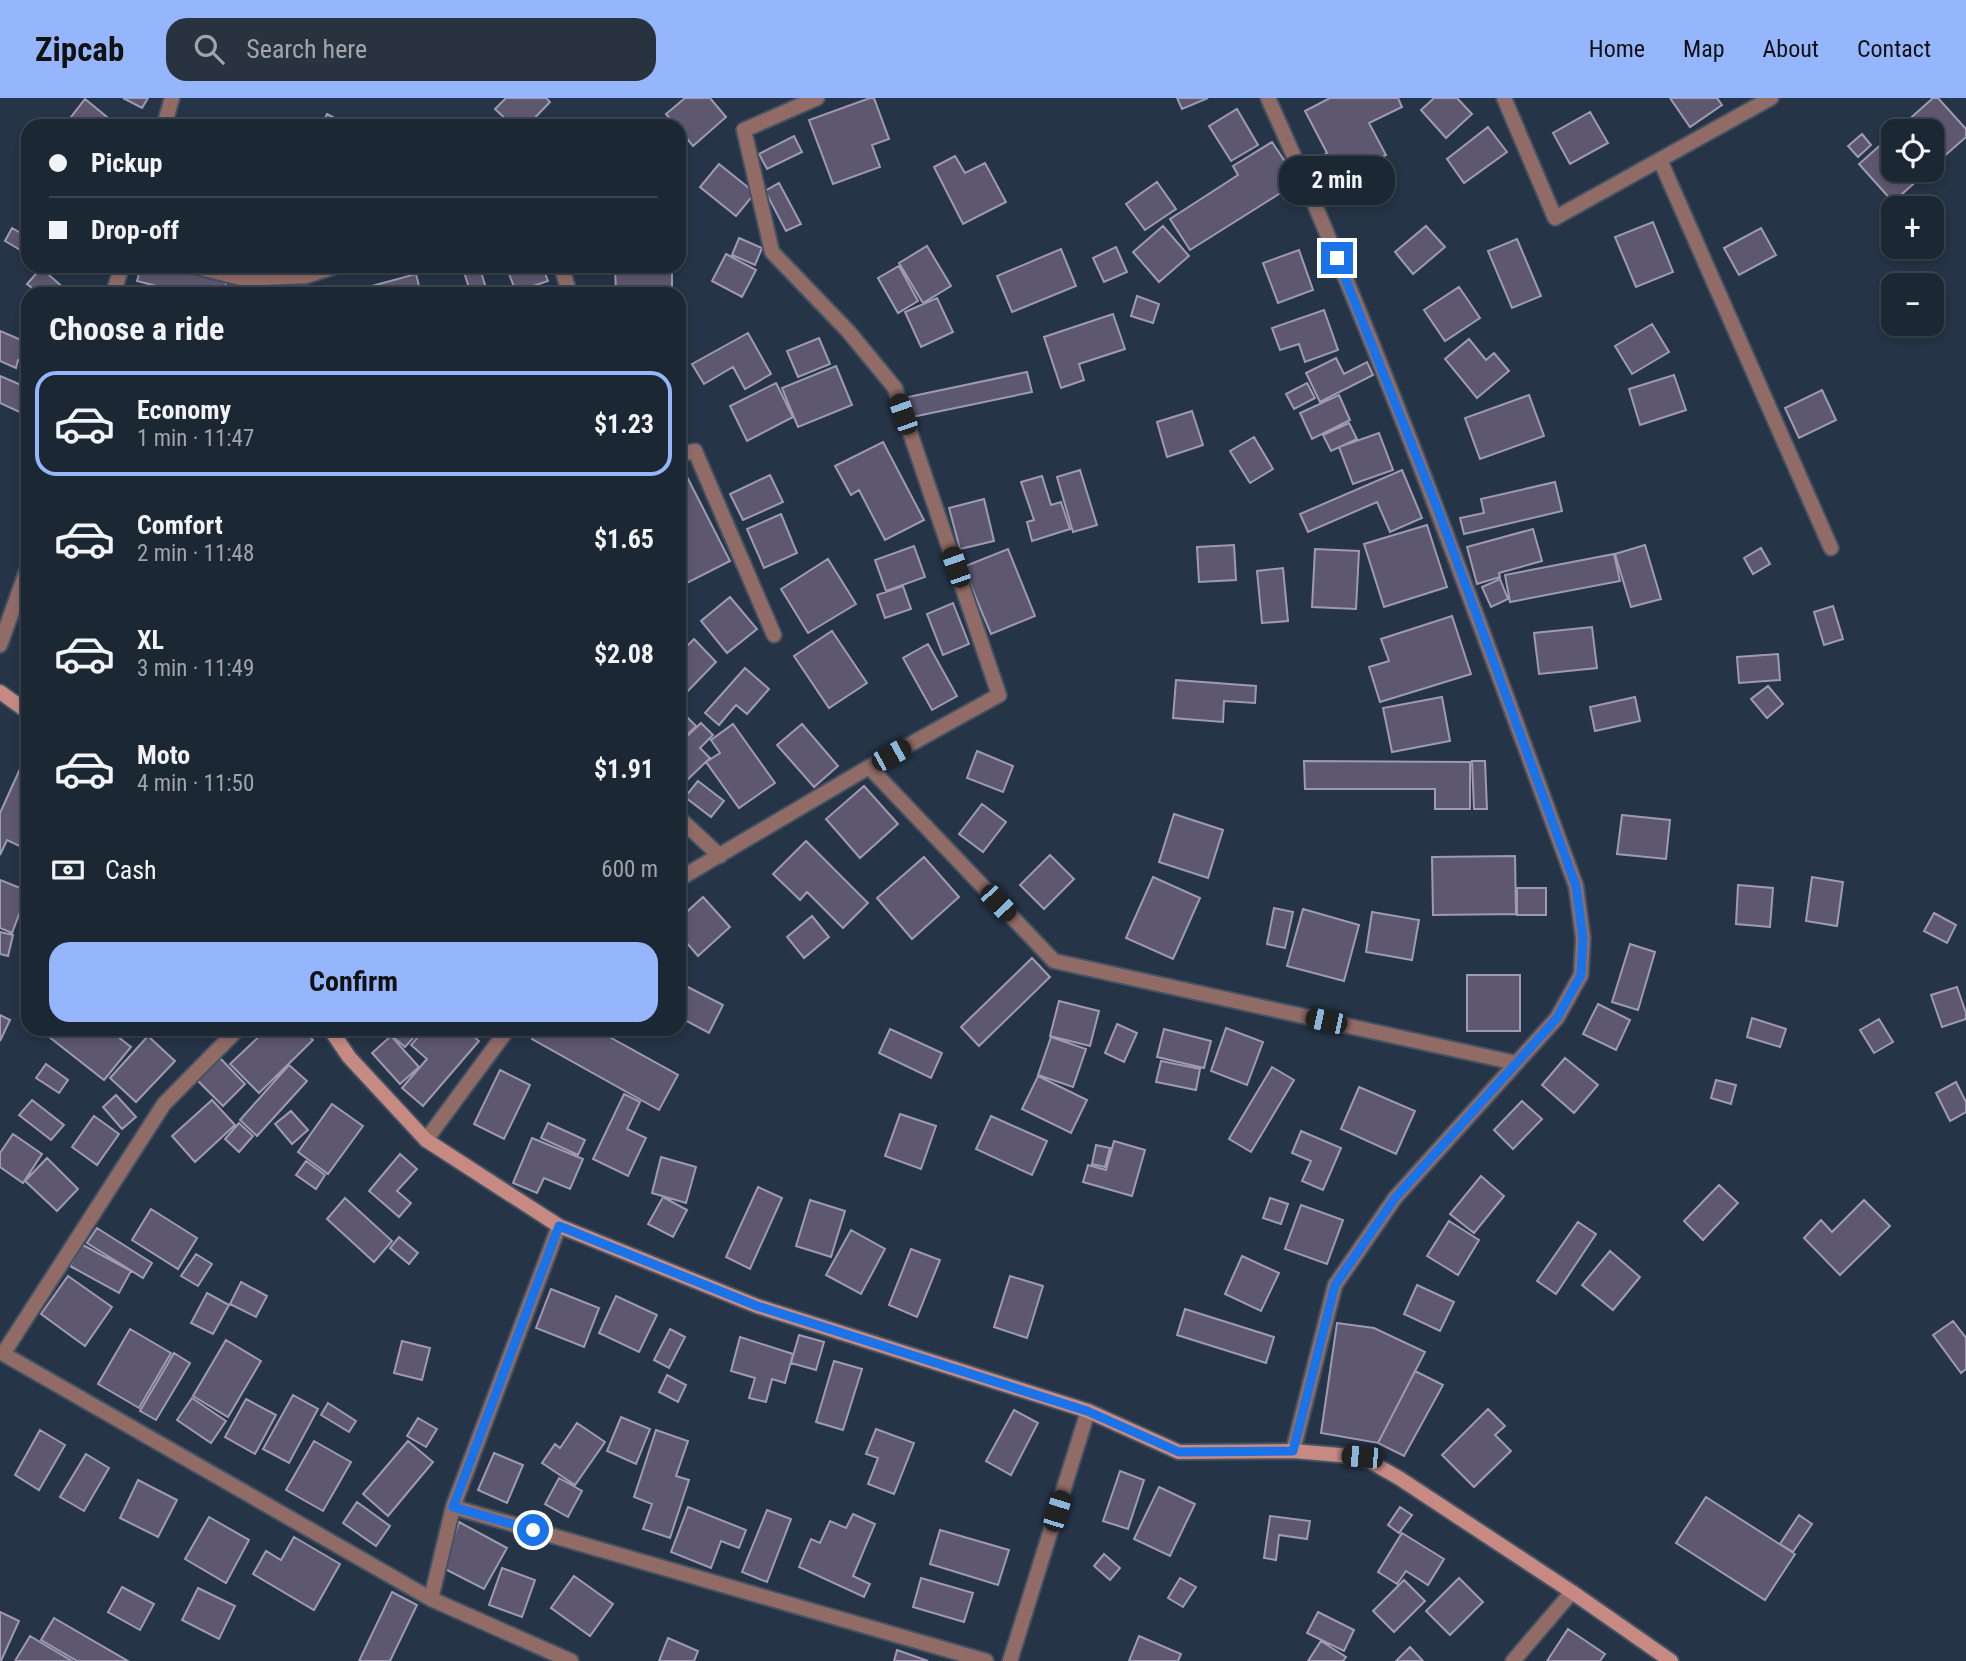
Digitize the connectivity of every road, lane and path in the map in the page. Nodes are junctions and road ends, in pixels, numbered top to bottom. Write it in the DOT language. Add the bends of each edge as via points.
graph roads {
  1 [pos="172,98"];
  2 [pos="817,98"];
  3 [pos="1268,98"];
  4 [pos="1504,98"];
  5 [pos="1771,98"];
  6 [pos="166,119"];
  7 [pos="1660,160"];
  8 [pos="220,273"];
  9 [pos="315,273"];
  10 [pos="686,452"];
  11 [pos="1831,548"];
  12 [pos="21,586"];
  13 [pos="774,635"];
  14 [pos="0,645"];
  15 [pos="0,692"];
  16 [pos="21,707"];
  17 [pos="869,767"];
  18 [pos="686,824"];
  19 [pos="720,856"];
  20 [pos="686,875"];
  21 [pos="231,1036"];
  22 [pos="335,1036"];
  23 [pos="503,1036"];
  24 [pos="1516,1063"];
  25 [pos="426,1140"];
  26 [pos="559,1226"];
  27 [pos="1,1353"];
  28 [pos="1087,1411"];
  29 [pos="1293,1451"];
  30 [pos="453,1507"];
  31 [pos="1572,1592"];
  32 [pos="431,1599"];
  33 [pos="570,1661"];
  34 [pos="986,1661"];
  35 [pos="1010,1661"];
  36 [pos="1513,1661"];
  37 [pos="1671,1661"];
  1 -- 6 [label="street"];
  2 -- 17 [label="street" via="744,130 772,253 848,331 895,388 999,695"];
  3 -- 24 [label="street" via="1438,510 1576,886 1583,938 1581,975 1557,1018"];
  4 -- 7 [label="street" via="1555,218"];
  5 -- 7 [label="street"];
  7 -- 11 [label="street"];
  8 -- 9 [label="street" via="244,279"];
  10 -- 13 [label="street" via="695,450"];
  12 -- 14 [label="street"];
  15 -- 16 [label="street"];
  17 -- 19 [label="street"];
  17 -- 24 [label="street" via="1054,961"];
  18 -- 19 [label="street"];
  19 -- 20 [label="street"];
  21 -- 27 [label="street" via="164,1104"];
  22 -- 25 [label="street"];
  23 -- 25 [label="street"];
  24 -- 29 [label="street" via="1395,1198 1335,1285"];
  25 -- 26 [label="street"];
  26 -- 28 [label="street" via="757,1306"];
  26 -- 30 [label="street"];
  27 -- 32 [label="street"];
  28 -- 29 [label="street" via="1179,1452"];
  28 -- 35 [label="street"];
  29 -- 31 [label="street" via="1362,1457"];
  30 -- 32 [label="street"];
  30 -- 34 [label="street"];
  31 -- 36 [label="street"];
  31 -- 37 [label="street"];
  32 -- 33 [label="street"];
}
